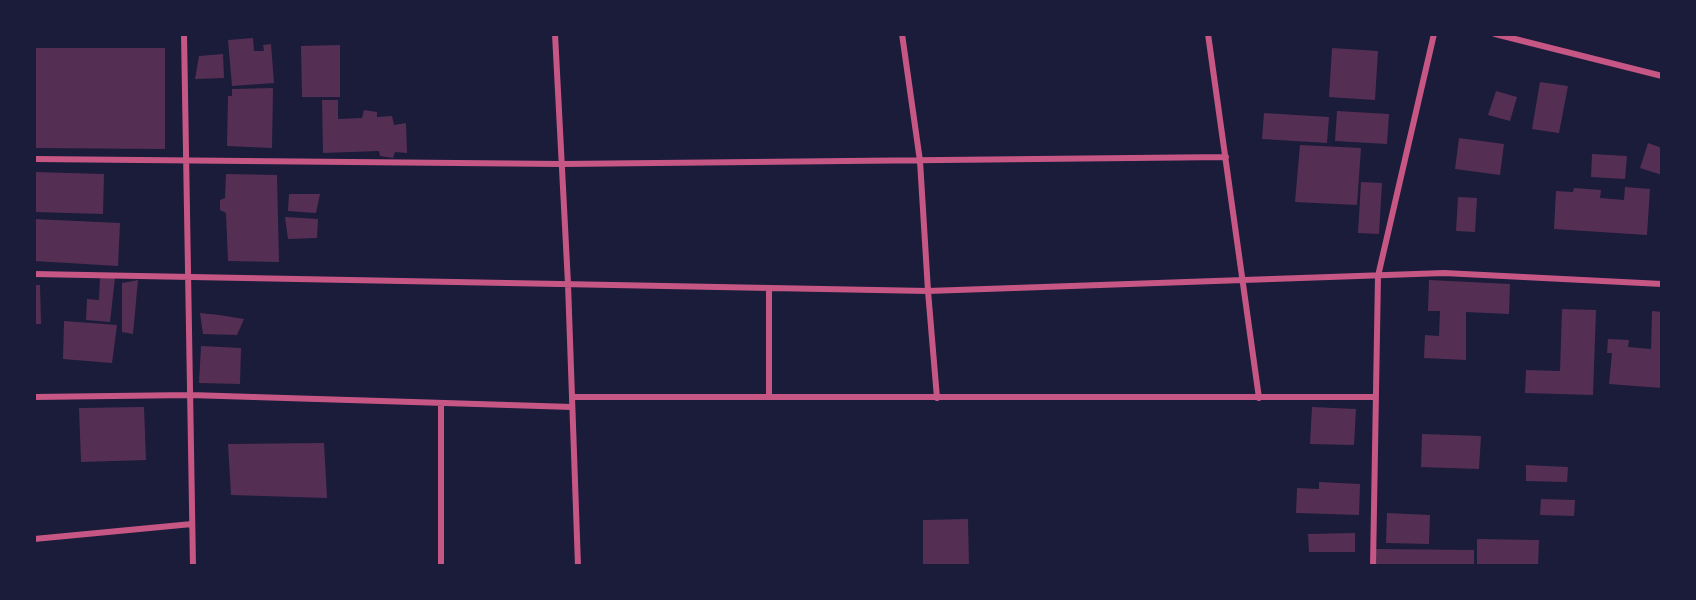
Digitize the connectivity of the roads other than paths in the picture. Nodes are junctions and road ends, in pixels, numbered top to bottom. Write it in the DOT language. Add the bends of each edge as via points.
graph roads {
  1 [pos="184,34"];
  2 [pos="555,34"];
  3 [pos="902,34"];
  4 [pos="1208,34"];
  5 [pos="1434,34"];
  6 [pos="1495,34"];
  7 [pos="1662,76"];
  8 [pos="1226,158"];
  9 [pos="34,159"];
  10 [pos="920,160"];
  11 [pos="186,162"];
  12 [pos="562,164"];
  13 [pos="34,274"];
  14 [pos="188,276"];
  15 [pos="1378,276"];
  16 [pos="1244,281"];
  17 [pos="568,284"];
  18 [pos="1662,284"];
  19 [pos="769,288"];
  20 [pos="928,291"];
  21 [pos="190,395"];
  22 [pos="34,397"];
  23 [pos="572,397"];
  24 [pos="769,398"];
  25 [pos="937,398"];
  26 [pos="1259,398"];
  27 [pos="1376,398"];
  28 [pos="441,403"];
  29 [pos="572,407"];
  30 [pos="192,524"];
  31 [pos="34,539"];
  32 [pos="193,566"];
  33 [pos="441,566"];
  34 [pos="578,566"];
  35 [pos="1373,566"];
  1 -- 11 [label="street"];
  2 -- 12 [label="street"];
  3 -- 10 [label="street"];
  4 -- 8 [label="street"];
  5 -- 15 [label="street"];
  6 -- 7 [label="street"];
  8 -- 10 [label="street"];
  8 -- 16 [label="street"];
  9 -- 11 [label="street"];
  10 -- 12 [label="street"];
  10 -- 20 [label="street"];
  11 -- 12 [label="street"];
  11 -- 14 [label="street"];
  12 -- 17 [label="street"];
  13 -- 14 [label="street"];
  14 -- 17 [label="street"];
  14 -- 21 [label="street"];
  15 -- 16 [label="street"];
  15 -- 18 [label="street" via="1444,273"];
  15 -- 27 [label="street"];
  16 -- 20 [label="street"];
  16 -- 26 [label="street"];
  17 -- 19 [label="street"];
  17 -- 23 [label="street"];
  19 -- 20 [label="street"];
  19 -- 24 [label="street"];
  20 -- 25 [label="street"];
  21 -- 22 [label="street"];
  21 -- 28 [label="street"];
  21 -- 30 [label="street"];
  23 -- 24 [label="street"];
  23 -- 29 [label="street"];
  24 -- 25 [label="street"];
  25 -- 26 [label="street"];
  26 -- 27 [label="street"];
  27 -- 35 [label="street"];
  28 -- 29 [label="street"];
  28 -- 33 [label="street"];
  29 -- 34 [label="street"];
  30 -- 31 [label="street"];
  30 -- 32 [label="street"];
}
